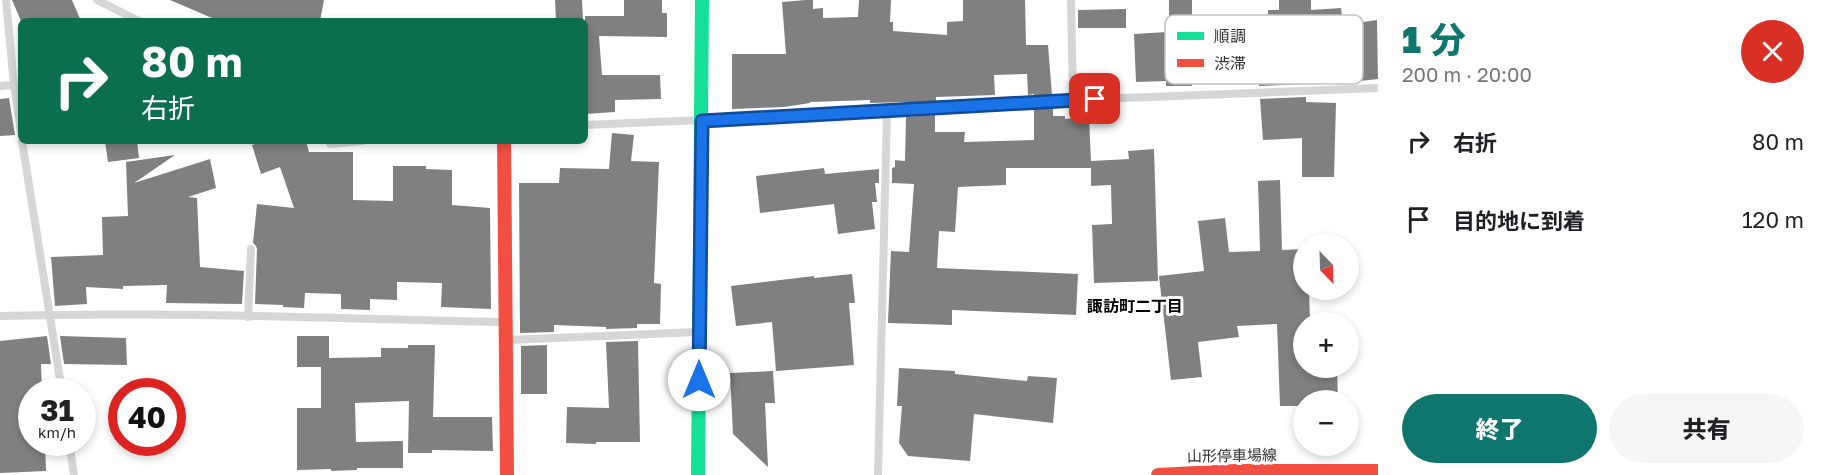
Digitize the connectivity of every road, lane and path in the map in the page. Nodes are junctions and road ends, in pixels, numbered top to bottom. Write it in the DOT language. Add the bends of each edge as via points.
graph roads {
  1 [pos="6,0"];
  2 [pos="97,0"];
  3 [pos="702,0"];
  4 [pos="1071,0"];
  5 [pos="133,18"];
  6 [pos="14,85"];
  7 [pos="0,86"];
  8 [pos="1378,88"];
  9 [pos="1073,100"];
  10 [pos="18,112"];
  11 [pos="887,112"];
  12 [pos="702,121"];
  13 [pos="588,125"];
  14 [pos="22,144"];
  15 [pos="504,144"];
  16 [pos="251,249"];
  17 [pos="50,314"];
  18 [pos="0,316"];
  19 [pos="248,317"];
  20 [pos="507,322"];
  21 [pos="699,332"];
  22 [pos="506,340"];
  23 [pos="60,378"];
  24 [pos="71,456"];
  25 [pos="1378,471"];
  26 [pos="74,475"];
  27 [pos="507,475"];
  28 [pos="698,475"];
  29 [pos="878,475"];
  30 [pos="1158,475"];
  1 -- 6 [label="lane"];
  2 -- 5 [label="lane"];
  3 -- 12 [label="street"];
  4 -- 9 [label="lane"];
  6 -- 7 [label="lane"];
  6 -- 10 [label="lane"];
  8 -- 9 [label="lane"];
  9 -- 11 [label="lane"];
  11 -- 12 [label="lane"];
  11 -- 29 [label="lane"];
  12 -- 13 [label="lane"];
  12 -- 21 [label="street"];
  14 -- 17 [label="lane"];
  15 -- 20 [label="street"];
  16 -- 19 [label="lane"];
  17 -- 18 [label="lane"];
  17 -- 19 [label="lane"];
  17 -- 23 [label="lane"];
  19 -- 20 [label="lane"];
  20 -- 22 [label="street"];
  21 -- 22 [label="lane"];
  21 -- 28 [label="street"];
  22 -- 27 [label="street"];
  24 -- 26 [label="lane"];
  25 -- 30 [label="street, 山形停車場線"];
}
